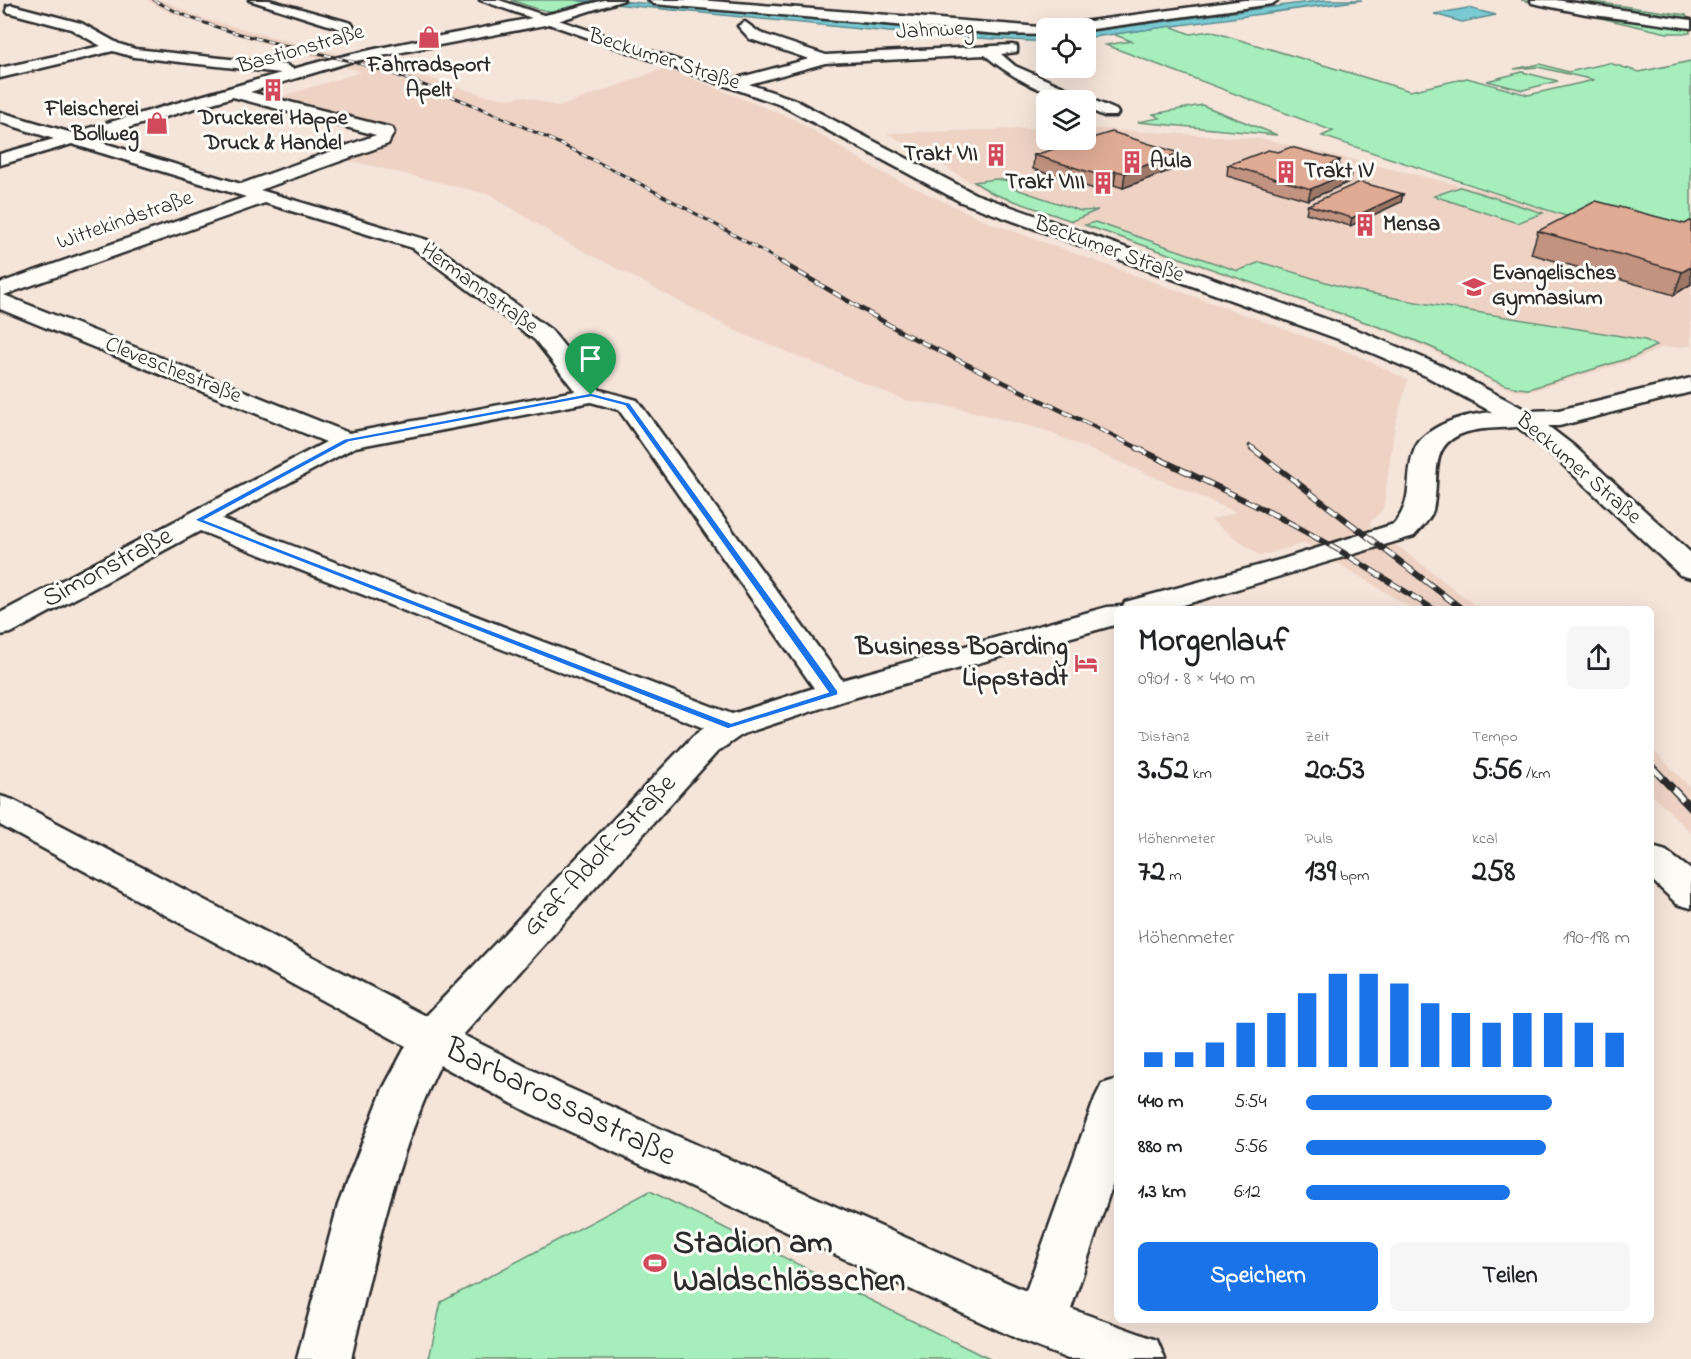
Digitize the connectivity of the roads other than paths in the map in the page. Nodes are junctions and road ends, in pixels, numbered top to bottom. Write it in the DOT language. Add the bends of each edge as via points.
graph roads {
  1 [pos="39,0"];
  2 [pos="255,0"];
  3 [pos="486,0"];
  4 [pos="618,0"];
  5 [pos="654,0"];
  6 [pos="1272,0"];
  7 [pos="1538,0"];
  8 [pos="1156,3"];
  9 [pos="6,10"];
  10 [pos="1188,12"];
  11 [pos="52,19"];
  12 [pos="545,21"];
  13 [pos="1685,23"];
  14 [pos="1096,24"];
  15 [pos="21,25"];
  16 [pos="745,26"];
  17 [pos="346,27"];
  18 [pos="1036,31"];
  19 [pos="114,47"];
  20 [pos="1023,48"];
  21 [pos="988,50"];
  22 [pos="825,58"];
  23 [pos="304,71"];
  24 [pos="0,73"];
  25 [pos="735,83"];
  26 [pos="1058,90"];
  27 [pos="233,92"];
  28 [pos="1096,107"];
  29 [pos="1110,113"];
  30 [pos="0,117"];
  31 [pos="72,139"];
  32 [pos="0,160"];
  33 [pos="242,190"];
  34 [pos="265,197"];
  35 [pos="0,290"];
  36 [pos="0,302"];
  37 [pos="1691,386"];
  38 [pos="591,395"];
  39 [pos="1523,419"];
  40 [pos="347,441"];
  41 [pos="198,520"];
  42 [pos="1691,569"];
  43 [pos="1147,606"];
  44 [pos="1114,615"];
  45 [pos="0,626"];
  46 [pos="834,693"];
  47 [pos="731,726"];
  48 [pos="0,809"];
  49 [pos="1654,862"];
  50 [pos="1691,894"];
  51 [pos="430,1040"];
  52 [pos="1114,1110"];
  53 [pos="1040,1323"];
  54 [pos="324,1359"];
  55 [pos="1138,1359"];
  1 -- 9 [label="street"];
  2 -- 17 [label="street"];
  3 -- 12 [label="street, Beckumer Straße"];
  4 -- 12 [label="street, Bastionstraße"];
  5 -- 18 [label="street"];
  6 -- 10 [label="street"];
  7 -- 13 [label="street"];
  8 -- 10 [label="street"];
  9 -- 11 [label="street"];
  10 -- 14 [label="street"];
  11 -- 15 [label="street"];
  11 -- 19 [label="street" via="76,26"];
  12 -- 23 [label="street, Bastionstraße" via="372,52"];
  12 -- 25 [label="street, Beckumer Straße"];
  16 -- 22 [label="street, Jahnweg" via="755,36"];
  19 -- 23 [label="street" via="158,57"];
  19 -- 24 [label="street"];
  20 -- 21 [label="street, Jahnweg"];
  21 -- 22 [label="street, Jahnweg"];
  21 -- 26 [label="street" via="1010,69"];
  22 -- 25 [label="street, Jahnweg"];
  23 -- 27 [label="street, Bastionstraße"];
  25 -- 39 [label="street, Beckumer Straße" via="819,116 968,198 1357,338 1434,371"];
  27 -- 31 [label="street, Bastionstraße"];
  27 -- 33 [label="street" via="386,132 382,140"];
  28 -- 29 [label="street"];
  30 -- 31 [label="street, Hermannstraße"];
  31 -- 32 [label="street, Bastionstraße"];
  31 -- 33 [label="street, Hermannstraße"];
  33 -- 34 [label="street, Hermannstraße"];
  34 -- 35 [label="street, Wittekindstraße"];
  34 -- 38 [label="street, Hermannstraße" via="420,243 543,335"];
  36 -- 40 [label="street, Cleveschestraße"];
  37 -- 39 [label="street" via="1559,417"];
  38 -- 40 [label="street, Simonstraße"];
  38 -- 46 [label="street" via="628,405"];
  39 -- 42 [label="street, Beckumer Straße" via="1565,452"];
  39 -- 43 [label="street" via="1474,423 1436,438 1426,452 1419,512 1404,530"];
  40 -- 41 [label="street, Simonstraße"];
  41 -- 45 [label="street, Simonstraße"];
  41 -- 47 [label="street"];
  44 -- 46 [label="street, Graf-Adolf-Straße"];
  46 -- 47 [label="street, Graf-Adolf-Straße"];
  47 -- 51 [label="street, Graf-Adolf-Straße" via="705,744"];
  48 -- 51 [label="street, Barbarossastraße"];
  49 -- 50 [label="street"];
  51 -- 53 [label="street, Barbarossastraße" via="644,1145"];
  51 -- 54 [label="street, Graf-Adolf-Straße" via="406,1089 363,1205"];
  52 -- 53 [label="street"];
  53 -- 55 [label="street, Barbarossastraße"];
}
